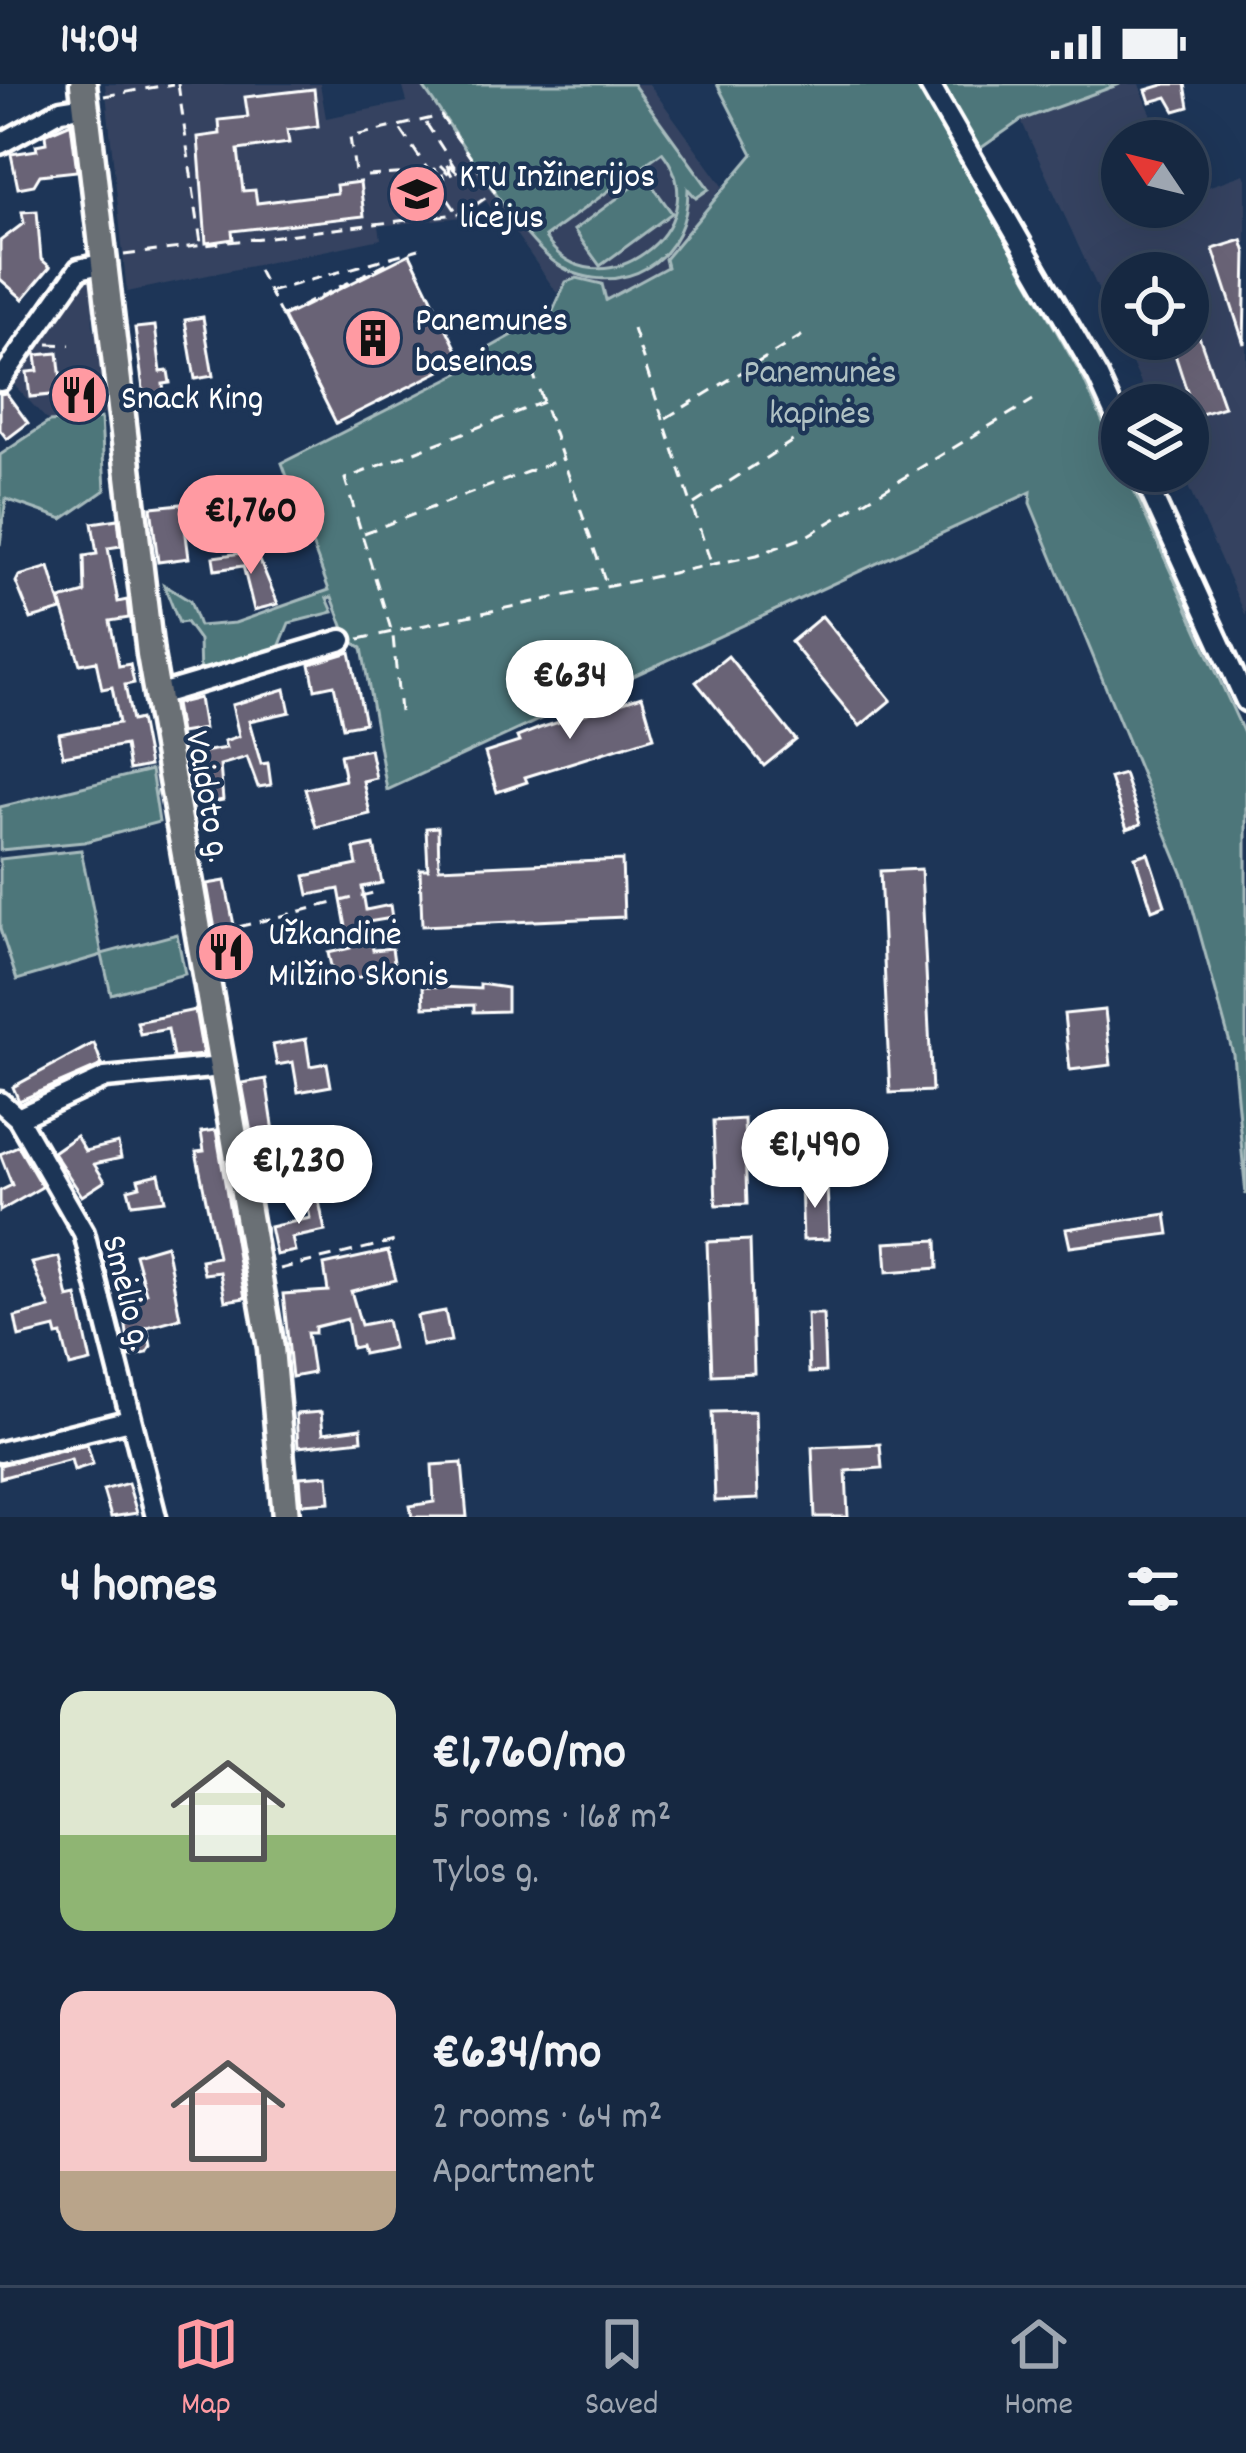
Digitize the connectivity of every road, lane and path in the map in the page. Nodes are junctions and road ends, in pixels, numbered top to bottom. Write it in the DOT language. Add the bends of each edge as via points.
graph roads {
  1 [pos="176,84"];
  2 [pos="929,84"];
  3 [pos="85,97"];
  4 [pos="425,121"];
  5 [pos="400,128"];
  6 [pos="0,144"];
  7 [pos="355,172"];
  8 [pos="426,173"];
  9 [pos="367,176"];
  10 [pos="457,212"];
  11 [pos="206,243"];
  12 [pos="418,249"];
  13 [pos="392,256"];
  14 [pos="105,260"];
  15 [pos="258,270"];
  16 [pos="325,273"];
  17 [pos="334,290"];
  18 [pos="269,292"];
  19 [pos="280,316"];
  20 [pos="633,329"];
  21 [pos="34,333"];
  22 [pos="803,335"];
  23 [pos="70,345"];
  24 [pos="532,370"];
  25 [pos="0,381"];
  26 [pos="1101,384"];
  27 [pos="322,396"];
  28 [pos="1034,400"];
  29 [pos="543,402"];
  30 [pos="664,418"];
  31 [pos="814,428"];
  32 [pos="563,458"];
  33 [pos="1151,492"];
  34 [pos="694,504"];
  35 [pos="362,534"];
  36 [pos="711,565"];
  37 [pos="608,588"];
  38 [pos="393,636"];
  39 [pos="342,640"];
  40 [pos="157,695"];
  41 [pos="1246,700"];
  42 [pos="400,712"];
  43 [pos="373,893"];
  44 [pos="199,937"];
  45 [pos="222,1066"];
  46 [pos="0,1102"];
  47 [pos="18,1118"];
  48 [pos="395,1241"];
  49 [pos="260,1274"];
  50 [pos="130,1420"];
  51 [pos="0,1452"];
  52 [pos="157,1517"];
  53 [pos="286,1517"];
  1 -- 3 [label="path"];
  1 -- 11 [label="path"];
  2 -- 26 [label="street"];
  3 -- 6 [label="street"];
  3 -- 14 [label="main road, Vaidoto g."];
  4 -- 5 [label="path"];
  4 -- 8 [label="path" via="458,174 445,161 448,182 434,169"];
  4 -- 10 [label="path" via="441,116 496,190"];
  5 -- 7 [label="path" via="350,137"];
  5 -- 8 [label="path"];
  8 -- 9 [label="path"];
  8 -- 10 [label="path"];
  10 -- 11 [label="path"];
  11 -- 14 [label="path"];
  12 -- 13 [label="path"];
  13 -- 16 [label="path"];
  13 -- 17 [label="path"];
  14 -- 21 [label="street" via="79,268"];
  14 -- 40 [label="main road, Vaidoto g."];
  15 -- 18 [label="path"];
  16 -- 17 [label="path"];
  16 -- 18 [label="path"];
  17 -- 19 [label="path"];
  18 -- 19 [label="path"];
  19 -- 27 [label="path"];
  20 -- 30 [label="path"];
  21 -- 23 [label="path" via="45,343"];
  21 -- 25 [label="street"];
  22 -- 30 [label="path"];
  24 -- 29 [label="path"];
  28 -- 36 [label="path" via="805,537"];
  29 -- 32 [label="path"];
  29 -- 35 [label="path" via="345,479"];
  30 -- 34 [label="path"];
  31 -- 34 [label="path"];
  32 -- 35 [label="path"];
  32 -- 37 [label="path"];
  33 -- 41 [label="street"];
  34 -- 36 [label="path"];
  35 -- 38 [label="path"];
  36 -- 37 [label="path"];
  37 -- 38 [label="path"];
  38 -- 39 [label="path"];
  38 -- 42 [label="path"];
  39 -- 40 [label="street"];
  40 -- 44 [label="main road, Vaidoto g."];
  43 -- 44 [label="path"];
  44 -- 45 [label="main road, Vaidoto g."];
  45 -- 47 [label="street" via="105,1078"];
  45 -- 49 [label="main road, Vaidoto g."];
  46 -- 47 [label="street, Smėlio g."];
  47 -- 50 [label="street, Smėlio g." via="84,1232"];
  48 -- 49 [label="path"];
  49 -- 53 [label="main road, Vaidoto g."];
  50 -- 51 [label="street"];
  50 -- 52 [label="street, Smėlio g."];
}
